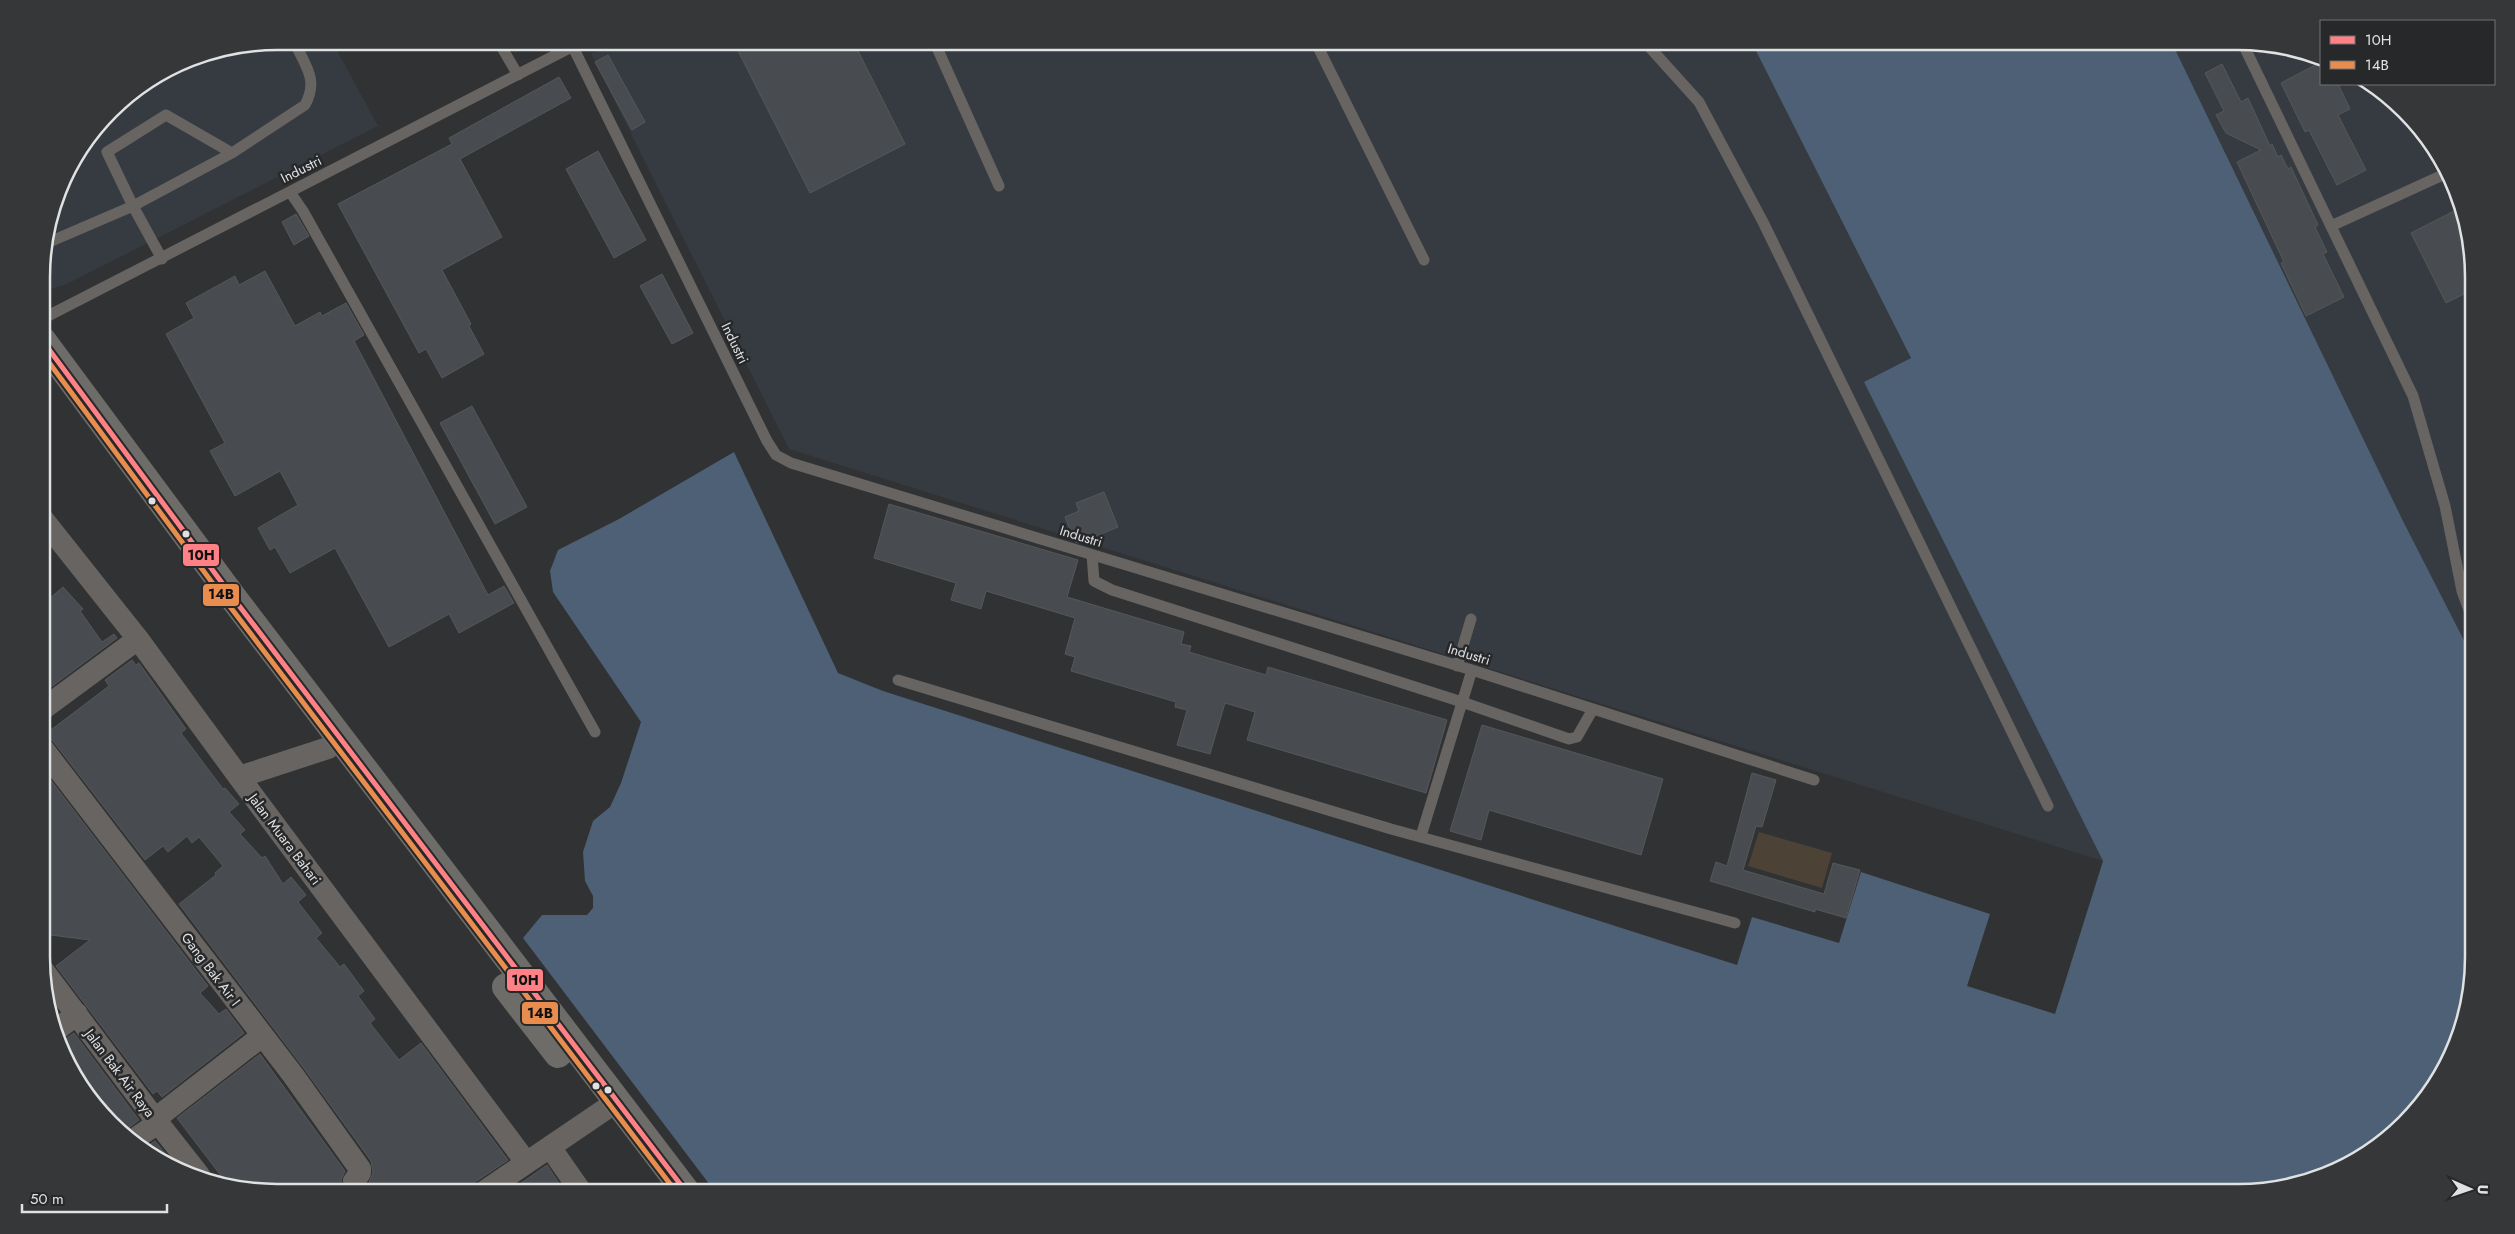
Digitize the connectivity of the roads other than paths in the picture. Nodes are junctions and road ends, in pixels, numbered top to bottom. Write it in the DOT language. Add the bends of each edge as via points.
graph roads {
  1 [pos="298,50"];
  2 [pos="503,50"];
  3 [pos="566,50"];
  4 [pos="581,50"];
  5 [pos="938,50"];
  6 [pos="1319,50"];
  7 [pos="1652,50"];
  8 [pos="2246,50"];
  9 [pos="518,75"];
  10 [pos="232,154"];
  11 [pos="2442,175"];
  12 [pos="999,186"];
  13 [pos="290,192"];
  14 [pos="133,206"];
  15 [pos="2331,226"];
  16 [pos="53,240"];
  17 [pos="162,259"];
  18 [pos="1424,260"];
  19 [pos="50,315"];
  20 [pos="50,351"];
  21 [pos="50,382"];
  22 [pos="50,528"];
  23 [pos="1092,555"];
  24 [pos="2465,599"];
  25 [pos="1471,619"];
  26 [pos="138,639"];
  27 [pos="1457,666"];
  28 [pos="1472,670"];
  29 [pos="898,680"];
  30 [pos="1462,702"];
  31 [pos="50,704"];
  32 [pos="1593,709"];
  33 [pos="594,732"];
  34 [pos="334,743"];
  35 [pos="50,758"];
  36 [pos="239,778"];
  37 [pos="1814,780"];
  38 [pos="2048,806"];
  39 [pos="1421,836"];
  40 [pos="1735,923"];
  41 [pos="51,981"];
  42 [pos="77,1014"];
  43 [pos="61,1026"];
  44 [pos="262,1036"];
  45 [pos="611,1106"];
  46 [pos="156,1121"];
  47 [pos="138,1136"];
  48 [pos="550,1147"];
  49 [pos="526,1162"];
  50 [pos="195,1169"];
  51 [pos="356,1184"];
  52 [pos="495,1184"];
  53 [pos="576,1184"];
  54 [pos="661,1184"];
  55 [pos="679,1184"];
  1 -- 10 [label="lane" via="312,81 305,105"];
  2 -- 9 [label="lane"];
  3 -- 9 [label="lane, Industri"];
  4 -- 23 [label="lane, Industri" via="776,455 792,463"];
  5 -- 12 [label="lane"];
  6 -- 18 [label="lane"];
  7 -- 38 [label="lane" via="1699,102 1763,222"];
  8 -- 15 [label="lane"];
  9 -- 13 [label="lane, Industri"];
  10 -- 14 [label="lane"];
  10 -- 14 [label="lane" via="166,115 107,152"];
  11 -- 15 [label="lane"];
  13 -- 17 [label="lane, Industri"];
  13 -- 33 [label="lane"];
  14 -- 16 [label="lane"];
  14 -- 17 [label="lane"];
  15 -- 24 [label="lane" via="2413,396 2445,506"];
  17 -- 19 [label="lane, Industri"];
  20 -- 34 [label="highway"];
  21 -- 34 [label="highway"];
  22 -- 26 [label="street, Jalan Muara Bahari"];
  23 -- 27 [label="lane, Industri"];
  23 -- 30 [label="lane" via="1094,581 1112,590"];
  25 -- 27 [label="lane"];
  26 -- 31 [label="street"];
  26 -- 36 [label="street, Jalan Muara Bahari"];
  27 -- 28 [label="lane, Industri"];
  28 -- 30 [label="lane"];
  28 -- 32 [label="lane, Industri"];
  29 -- 39 [label="lane"];
  30 -- 32 [label="lane" via="1569,739 1577,737"];
  30 -- 39 [label="lane"];
  32 -- 37 [label="lane, Industri"];
  34 -- 36 [label="street"];
  34 -- 45 [label="highway"];
  35 -- 44 [label="street, Gang Bak Air I"];
  36 -- 49 [label="street, Jalan Muara Bahari"];
  39 -- 40 [label="lane"];
  41 -- 42 [label="street, Jalan Bak Air Raya"];
  42 -- 43 [label="street"];
  42 -- 46 [label="street, Jalan Bak Air Raya"];
  44 -- 46 [label="street"];
  44 -- 51 [label="street, Gang Bak Air I" via="360,1169"];
  45 -- 48 [label="street"];
  45 -- 54 [label="highway"];
  45 -- 55 [label="highway"];
  46 -- 47 [label="street"];
  46 -- 50 [label="street, Jalan Bak Air Raya"];
  48 -- 49 [label="street"];
  48 -- 53 [label="street"];
  49 -- 52 [label="street"];
}
